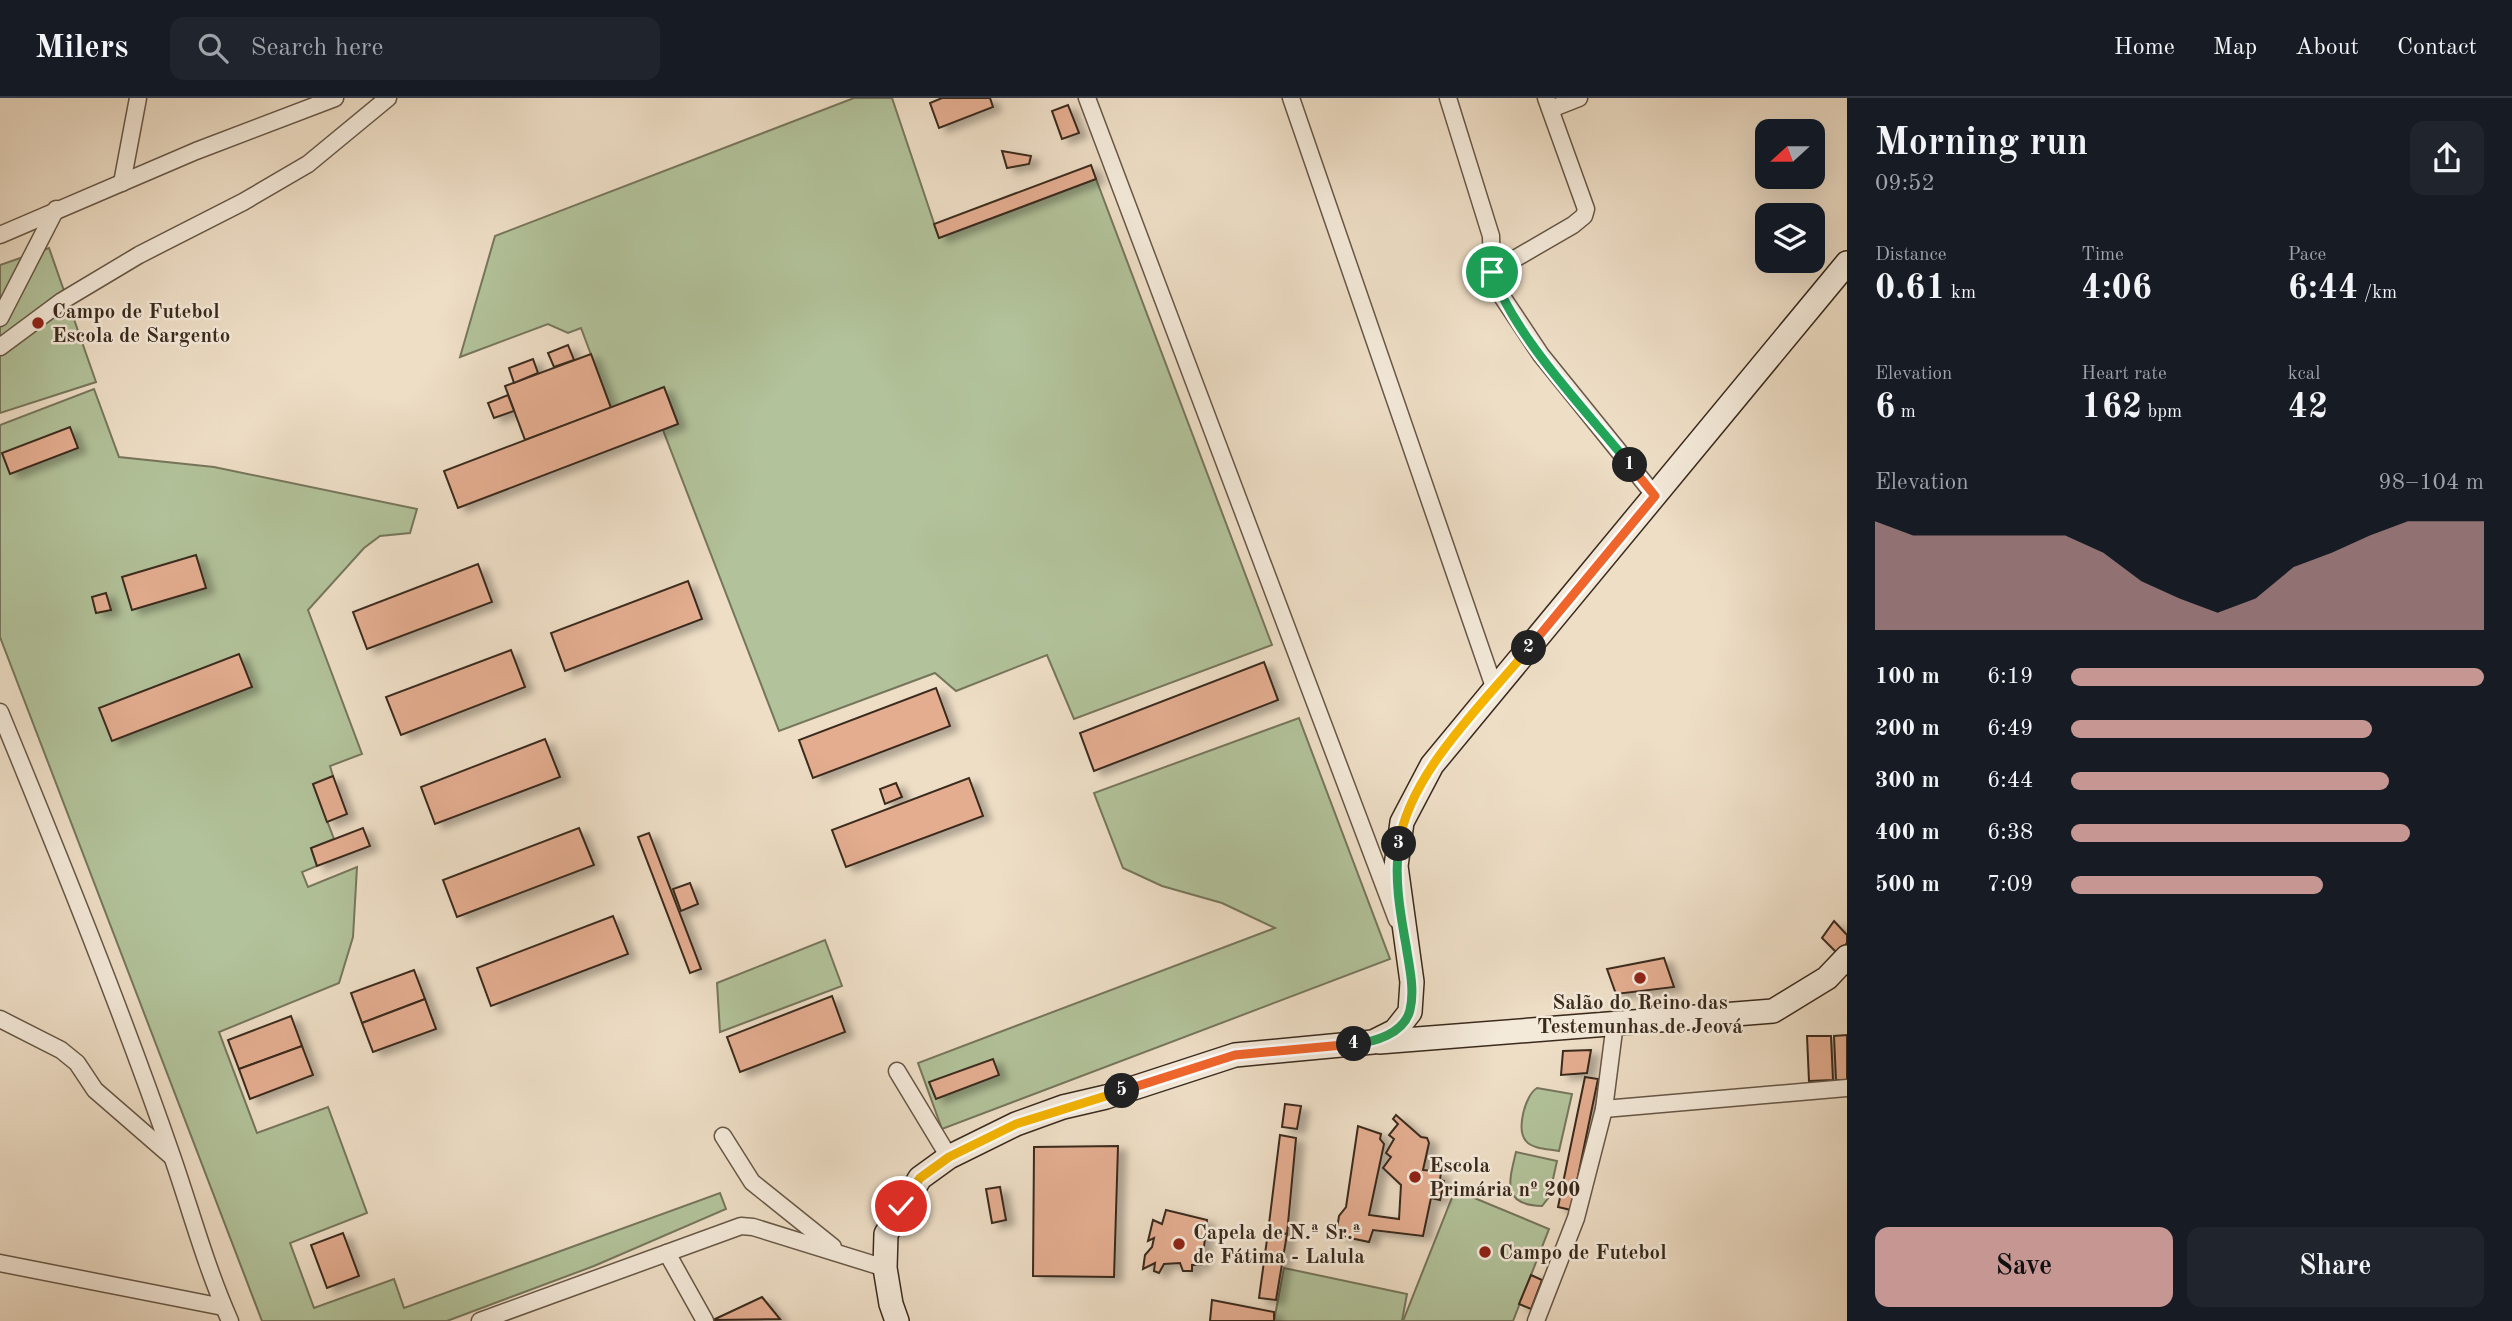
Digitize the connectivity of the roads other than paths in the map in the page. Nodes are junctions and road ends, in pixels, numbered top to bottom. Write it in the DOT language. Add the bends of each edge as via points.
graph roads {
  1 [pos="138,98"];
  2 [pos="335,98"];
  3 [pos="388,98"];
  4 [pos="1087,98"];
  5 [pos="1291,98"];
  6 [pos="1448,98"];
  7 [pos="1579,98"];
  8 [pos="1548,104"];
  9 [pos="122,183"];
  10 [pos="56,209"];
  11 [pos="0,235"];
  12 [pos="1847,263"];
  13 [pos="1492,272"];
  14 [pos="0,318"];
  15 [pos="0,347"];
  16 [pos="1655,496"];
  17 [pos="1494,690"];
  18 [pos="0,712"];
  19 [pos="1405,942"];
  20 [pos="1847,957"];
  21 [pos="0,1019"];
  22 [pos="1615,1023"];
  23 [pos="1373,1042"];
  24 [pos="897,1071"];
  25 [pos="1847,1088"];
  26 [pos="1604,1109"];
  27 [pos="723,1136"];
  28 [pos="949,1157"];
  29 [pos="173,1158"];
  30 [pos="667,1254"];
  31 [pos="849,1258"];
  32 [pos="0,1263"];
  33 [pos="886,1268"];
  34 [pos="227,1314"];
  35 [pos="480,1321"];
  36 [pos="705,1321"];
  37 [pos="897,1321"];
  38 [pos="1536,1321"];
  1 -- 9 [label="street"];
  2 -- 9 [label="street"];
  3 -- 15 [label="street" via="308,164 62,301"];
  4 -- 19 [label="street"];
  5 -- 17 [label="street"];
  6 -- 13 [label="street" via="1491,236"];
  7 -- 8 [label="street"];
  8 -- 13 [label="street" via="1584,198 1584,216"];
  9 -- 10 [label="street"];
  10 -- 11 [label="street"];
  10 -- 14 [label="street"];
  12 -- 16 [label="main road"];
  13 -- 16 [label="street" via="1499,292 1541,355"];
  16 -- 17 [label="main road"];
  17 -- 19 [label="main road" via="1432,765 1402,822 1396,866"];
  18 -- 29 [label="street"];
  19 -- 23 [label="main road" via="1412,982 1410,1012 1395,1031"];
  20 -- 22 [label="main road" via="1827,978 1773,1011"];
  21 -- 29 [label="street" via="61,1050 77,1063 95,1090"];
  22 -- 23 [label="main road"];
  22 -- 26 [label="street"];
  23 -- 28 [label="main road" via="1235,1055 1063,1107"];
  24 -- 28 [label="street"];
  25 -- 26 [label="street"];
  26 -- 38 [label="street" via="1576,1218"];
  27 -- 31 [label="street" via="752,1182"];
  28 -- 33 [label="main road" via="920,1178 901,1206 886,1234"];
  29 -- 34 [label="street"];
  30 -- 31 [label="street" via="741,1226"];
  30 -- 35 [label="street"];
  30 -- 36 [label="street"];
  31 -- 33 [label="street"];
  32 -- 34 [label="street"];
  33 -- 37 [label="main road"];
}
